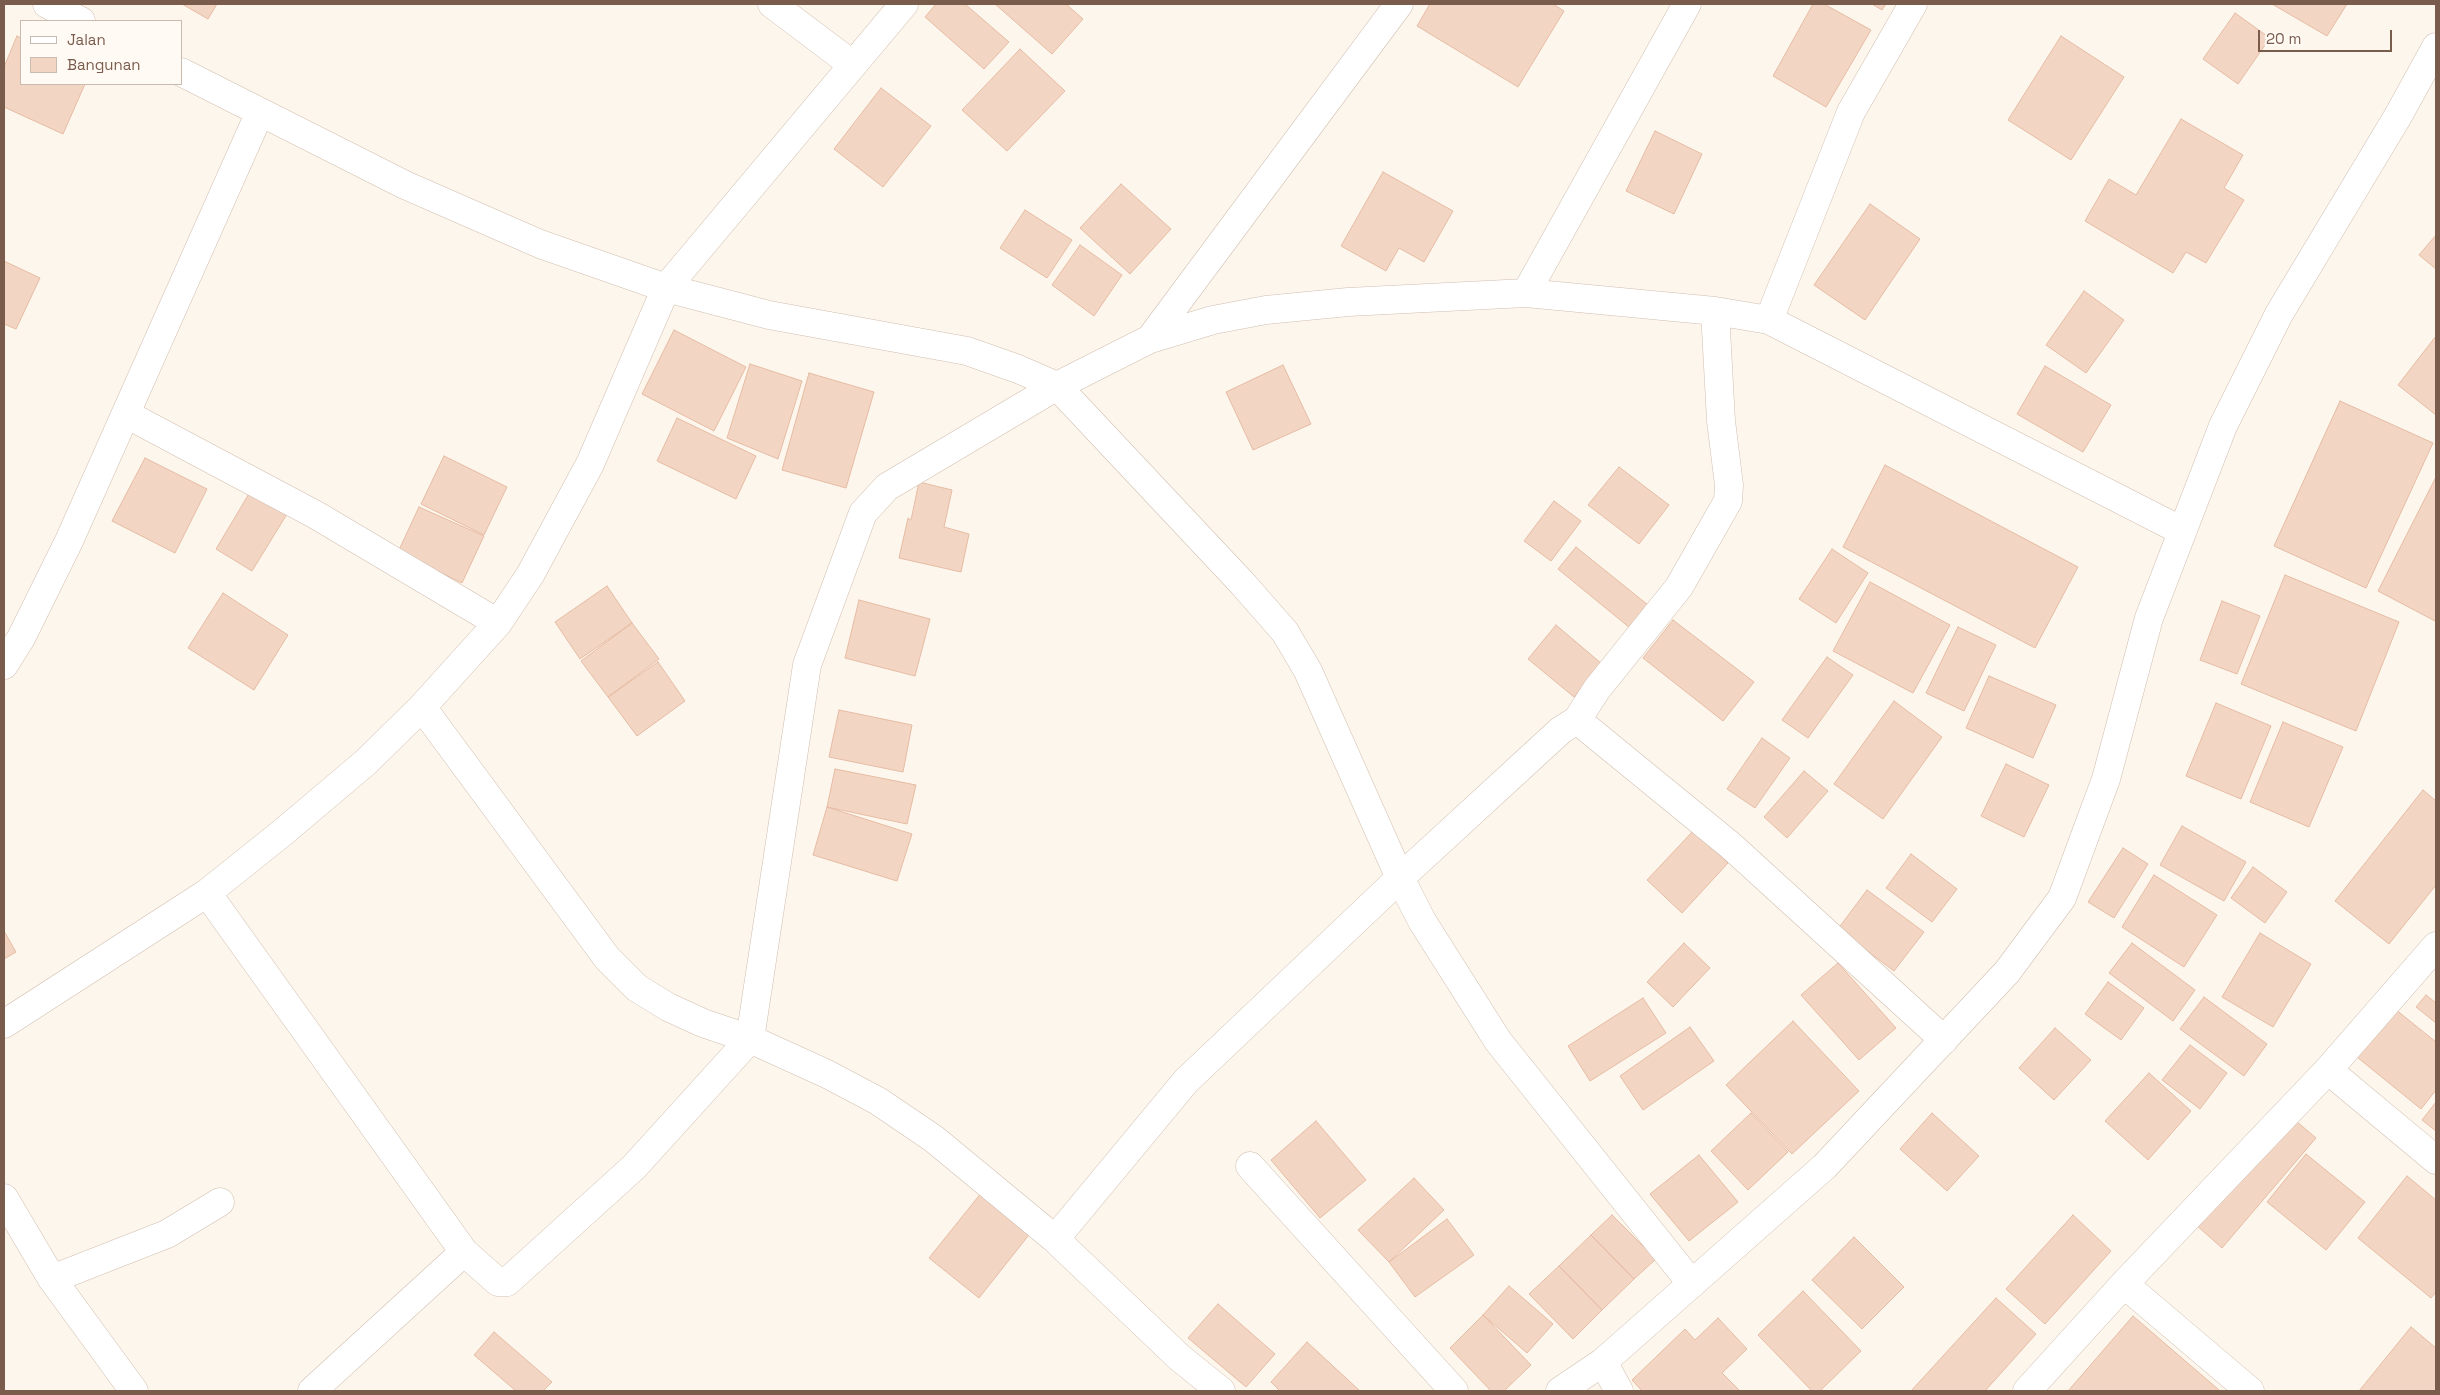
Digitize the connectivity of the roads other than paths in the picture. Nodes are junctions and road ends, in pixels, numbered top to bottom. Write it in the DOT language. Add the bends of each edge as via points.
graph roads {
  1 [pos="46,4"];
  2 [pos="772,4"];
  3 [pos="904,4"];
  4 [pos="1399,4"];
  5 [pos="1687,4"];
  6 [pos="1913,4"];
  7 [pos="79,20"];
  8 [pos="2436,47"];
  9 [pos="853,65"];
  10 [pos="182,73"];
  11 [pos="260,112"];
  12 [pos="666,288"];
  13 [pos="1526,293"];
  14 [pos="1715,311"];
  15 [pos="1769,320"];
  16 [pos="1150,339"];
  17 [pos="1057,386"];
  18 [pos="126,414"];
  19 [pos="2182,531"];
  20 [pos="498,622"];
  21 [pos="4,665"];
  22 [pos="422,707"];
  23 [pos="1577,720"];
  24 [pos="1400,878"];
  25 [pos="207,893"];
  26 [pos="2436,946"];
  27 [pos="4,1024"];
  28 [pos="750,1039"];
  29 [pos="1944,1040"];
  30 [pos="2328,1070"];
  31 [pos="2436,1160"];
  32 [pos="1250,1166"];
  33 [pos="4,1198"];
  34 [pos="220,1202"];
  35 [pos="1055,1239"];
  36 [pos="464,1252"];
  37 [pos="52,1279"];
  38 [pos="1692,1284"];
  39 [pos="2124,1284"];
  40 [pos="1603,1362"];
  41 [pos="134,1391"];
  42 [pos="312,1391"];
  43 [pos="1221,1391"];
  44 [pos="1454,1391"];
  45 [pos="1560,1391"];
  46 [pos="1619,1391"];
  47 [pos="2027,1391"];
  48 [pos="2250,1391"];
  1 -- 7 [label="street"];
  2 -- 9 [label="street"];
  3 -- 9 [label="street"];
  4 -- 16 [label="street"];
  5 -- 13 [label="street"];
  6 -- 15 [label="street" via="1851,112"];
  8 -- 19 [label="street" via="2279,314 2223,426"];
  9 -- 12 [label="street"];
  10 -- 11 [label="street"];
  11 -- 12 [label="street" via="406,185 540,244"];
  11 -- 18 [label="street"];
  12 -- 17 [label="street" via="769,315 967,351"];
  12 -- 20 [label="street" via="590,464 530,575"];
  13 -- 14 [label="street"];
  13 -- 16 [label="street" via="1417,297 1266,310 1213,320"];
  14 -- 15 [label="street"];
  14 -- 23 [label="street" via="1728,501 1679,587 1597,689"];
  15 -- 19 [label="street"];
  16 -- 17 [label="street"];
  17 -- 24 [label="street" via="1285,632 1322,700"];
  17 -- 28 [label="street" via="887,487 863,513 807,665"];
  18 -- 20 [label="street" via="316,515"];
  18 -- 21 [label="street" via="47,588 22,638"];
  19 -- 29 [label="street" via="2148,618 2106,779 2062,898 2007,972"];
  20 -- 22 [label="street"];
  22 -- 25 [label="street" via="366,762"];
  22 -- 28 [label="street" via="608,958 637,988 703,1023"];
  23 -- 24 [label="street" via="1561,730"];
  23 -- 29 [label="street" via="1730,845"];
  24 -- 35 [label="street" via="1186,1080"];
  24 -- 38 [label="street" via="1422,921 1498,1041"];
  25 -- 27 [label="street"];
  25 -- 36 [label="street"];
  26 -- 30 [label="street"];
  28 -- 35 [label="street" via="878,1100 934,1139"];
  28 -- 36 [label="street" via="634,1167 507,1282 498,1282"];
  29 -- 38 [label="street" via="1826,1166"];
  30 -- 31 [label="street"];
  30 -- 39 [label="street"];
  32 -- 44 [label="street"];
  33 -- 37 [label="street"];
  34 -- 37 [label="street" via="167,1234"];
  35 -- 43 [label="street" via="1180,1358"];
  36 -- 42 [label="street"];
  37 -- 41 [label="street"];
  38 -- 40 [label="street"];
  39 -- 47 [label="street"];
  39 -- 48 [label="street"];
  40 -- 45 [label="street"];
  40 -- 46 [label="street"];
}
